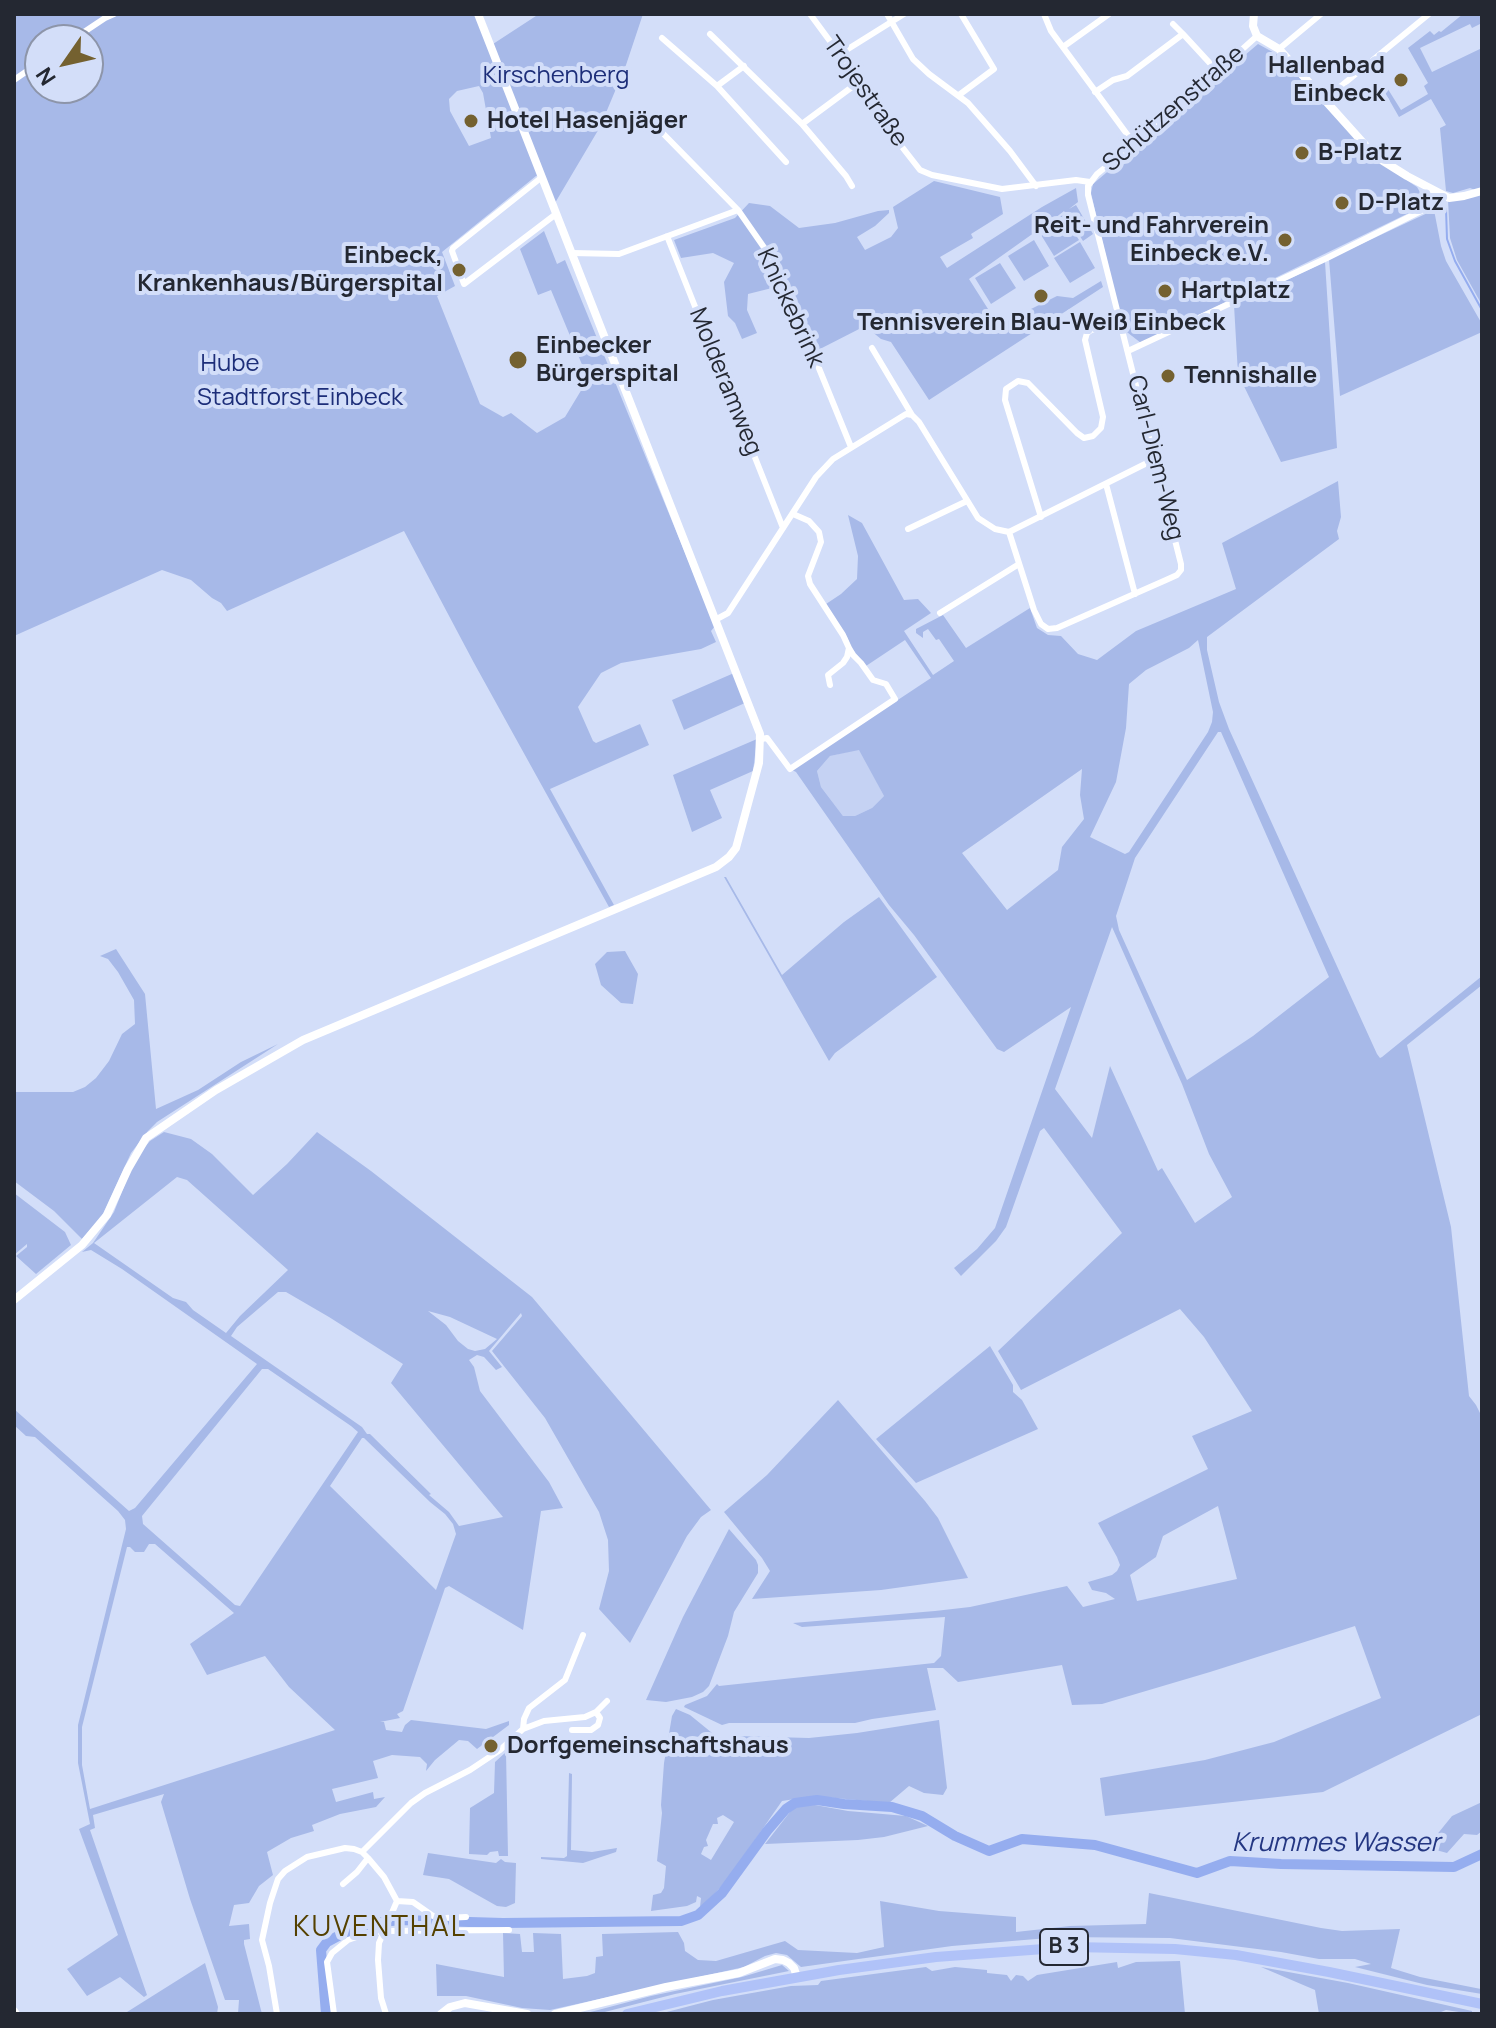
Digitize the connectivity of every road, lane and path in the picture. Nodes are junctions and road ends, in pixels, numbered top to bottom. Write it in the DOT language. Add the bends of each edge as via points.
graph roads {
  1 [pos="114,14"];
  2 [pos="478,14"];
  3 [pos="810,14"];
  4 [pos="904,14"];
  5 [pos="961,14"];
  6 [pos="1044,14"];
  7 [pos="1109,14"];
  8 [pos="1254,14"];
  9 [pos="1321,14"];
  10 [pos="1429,14"];
  11 [pos="889,18"];
  12 [pos="96,24"];
  13 [pos="1173,24"];
  14 [pos="710,34"];
  15 [pos="1183,34"];
  16 [pos="662,38"];
  17 [pos="1260,38"];
  18 [pos="1063,47"];
  19 [pos="1279,49"];
  20 [pos="840,54"];
  21 [pos="744,66"];
  22 [pos="1218,72"];
  23 [pos="856,84"];
  24 [pos="717,86"];
  25 [pos="1095,92"];
  26 [pos="959,95"];
  27 [pos="1324,100"];
  28 [pos="642,112"];
  29 [pos="802,124"];
  30 [pos="1135,145"];
  31 [pos="786,162"];
  32 [pos="920,170"];
  33 [pos="542,177"];
  34 [pos="1090,182"];
  35 [pos="852,186"];
  36 [pos="1036,186"];
  37 [pos="1482,191"];
  38 [pos="1088,195"];
  39 [pos="1441,195"];
  40 [pos="738,210"];
  41 [pos="556,214"];
  42 [pos="667,236"];
  43 [pos="572,253"];
  44 [pos="1120,324"];
  45 [pos="872,348"];
  46 [pos="1128,351"];
  47 [pos="909,415"];
  48 [pos="851,447"];
  49 [pos="1155,459"];
  50 [pos="1106,484"];
  51 [pos="967,501"];
  52 [pos="793,514"];
  53 [pos="1041,517"];
  54 [pos="783,528"];
  55 [pos="908,529"];
  56 [pos="1009,532"];
  57 [pos="1019,564"];
  58 [pos="1135,594"];
  59 [pos="940,613"];
  60 [pos="715,620"];
  61 [pos="849,648"];
  62 [pos="830,685"];
  63 [pos="761,739"];
  64 [pos="14,1300"];
  65 [pos="583,1635"];
  66 [pos="607,1701"];
  67 [pos="596,1712"];
  68 [pos="523,1729"];
  69 [pos="572,1730"];
  70 [pos="365,1855"];
  71 [pos="343,1884"];
  72 [pos="397,1901"];
  73 [pos="466,1917"];
  74 [pos="386,1928"];
  75 [pos="509,1930"];
  76 [pos="797,1977"];
  77 [pos="1482,2004"];
  78 [pos="277,2014"];
  79 [pos="334,2014"];
  80 [pos="386,2014"];
  81 [pos="441,2014"];
  82 [pos="527,2014"];
  83 [pos="555,2014"];
  84 [pos="627,2014"];
  1 -- 12 [label="street"];
  2 -- 33 [label="street"];
  3 -- 20 [label="street, Trojestraße"];
  4 -- 11 [label="street"];
  5 -- 26 [label="street" via="994,69"];
  6 -- 18 [label="street"];
  7 -- 18 [label="street"];
  8 -- 17 [label="street, Schützenstraße"];
  9 -- 19 [label="street"];
  10 -- 27 [label="street"];
  11 -- 20 [label="street"];
  11 -- 26 [label="street" via="913,59"];
  13 -- 15 [label="street"];
  14 -- 21 [label="street"];
  15 -- 22 [label="street"];
  15 -- 25 [label="street" via="1127,76"];
  16 -- 24 [label="street"];
  17 -- 19 [label="street"];
  17 -- 22 [label="street, Schützenstraße"];
  18 -- 25 [label="street"];
  19 -- 27 [label="street"];
  20 -- 23 [label="street, Trojestraße"];
  21 -- 24 [label="street"];
  21 -- 29 [label="street"];
  22 -- 30 [label="street, Schützenstraße"];
  23 -- 29 [label="street"];
  23 -- 32 [label="street, Trojestraße"];
  24 -- 31 [label="street"];
  25 -- 30 [label="street"];
  26 -- 36 [label="street"];
  27 -- 39 [label="street" via="1375,156"];
  28 -- 40 [label="street, Knickebrink"];
  29 -- 35 [label="street"];
  30 -- 34 [label="street, Schützenstraße"];
  32 -- 36 [label="street, Schützenstraße" via="1002,189"];
  33 -- 41 [label="street"];
  33 -- 41 [label="street" via="453,248 464,284"];
  34 -- 36 [label="street, Schützenstraße"];
  34 -- 38 [label="street, Schützenstraße"];
  37 -- 39 [label="street"];
  38 -- 44 [label="street, Carl-Diem-Weg"];
  39 -- 46 [label="street" via="1397,223"];
  40 -- 42 [label="street"];
  40 -- 48 [label="street, Knickebrink" via="770,256"];
  41 -- 43 [label="street"];
  42 -- 43 [label="street" via="619,254"];
  42 -- 54 [label="street, Molderamweg"];
  43 -- 60 [label="street"];
  44 -- 46 [label="street, Carl-Diem-Weg"];
  44 -- 53 [label="street" via="1091,330 1085,340 1103,417 1093,436 1077,433 1028,383 1018,381 1006,389"];
  45 -- 47 [label="street"];
  46 -- 49 [label="street, Carl-Diem-Weg"];
  47 -- 48 [label="street"];
  47 -- 51 [label="street" via="919,422"];
  48 -- 52 [label="street" via="816,477"];
  49 -- 50 [label="street"];
  49 -- 58 [label="street, Carl-Diem-Weg" via="1181,570"];
  50 -- 53 [label="street"];
  50 -- 58 [label="street"];
  51 -- 55 [label="street"];
  51 -- 56 [label="street" via="978,518"];
  52 -- 54 [label="street"];
  52 -- 61 [label="street" via="819,532 810,584"];
  53 -- 56 [label="street"];
  54 -- 60 [label="street" via="728,613"];
  56 -- 57 [label="street, Carl-Diem-Weg"];
  57 -- 58 [label="street, Carl-Diem-Weg" via="1041,624 1048,629"];
  57 -- 59 [label="street"];
  60 -- 63 [label="street"];
  61 -- 62 [label="street" via="843,663 828,675"];
  61 -- 63 [label="street" via="895,699 790,769 767,738"];
  63 -- 64 [label="street" via="736,848 716,867 303,1040 216,1090 146,1138 107,1215 82,1245"];
  65 -- 68 [label="street" via="565,1680 529,1708"];
  66 -- 67 [label="street"];
  67 -- 68 [label="street"];
  67 -- 69 [label="street" via="598,1725"];
  68 -- 70 [label="street" via="470,1770 411,1803"];
  70 -- 71 [label="street"];
  70 -- 72 [label="street"];
  70 -- 78 [label="street" via="345,1848 307,1857 278,1879 262,1940"];
  72 -- 73 [label="street" via="413,1902 433,1916"];
  72 -- 74 [label="street"];
  74 -- 75 [label="street"];
  74 -- 79 [label="street" via="348,1940 329,1957"];
  74 -- 80 [label="street" via="378,1960"];
  76 -- 77 [label="main road, B 3" via="1018,1950 1175,1949 1282,1962"];
  76 -- 83 [label="street" via="789,1963 775,1959 739,1973"];
  76 -- 84 [label="main road, B 3"];
  81 -- 82 [label="street" via="465,2003"];
}
